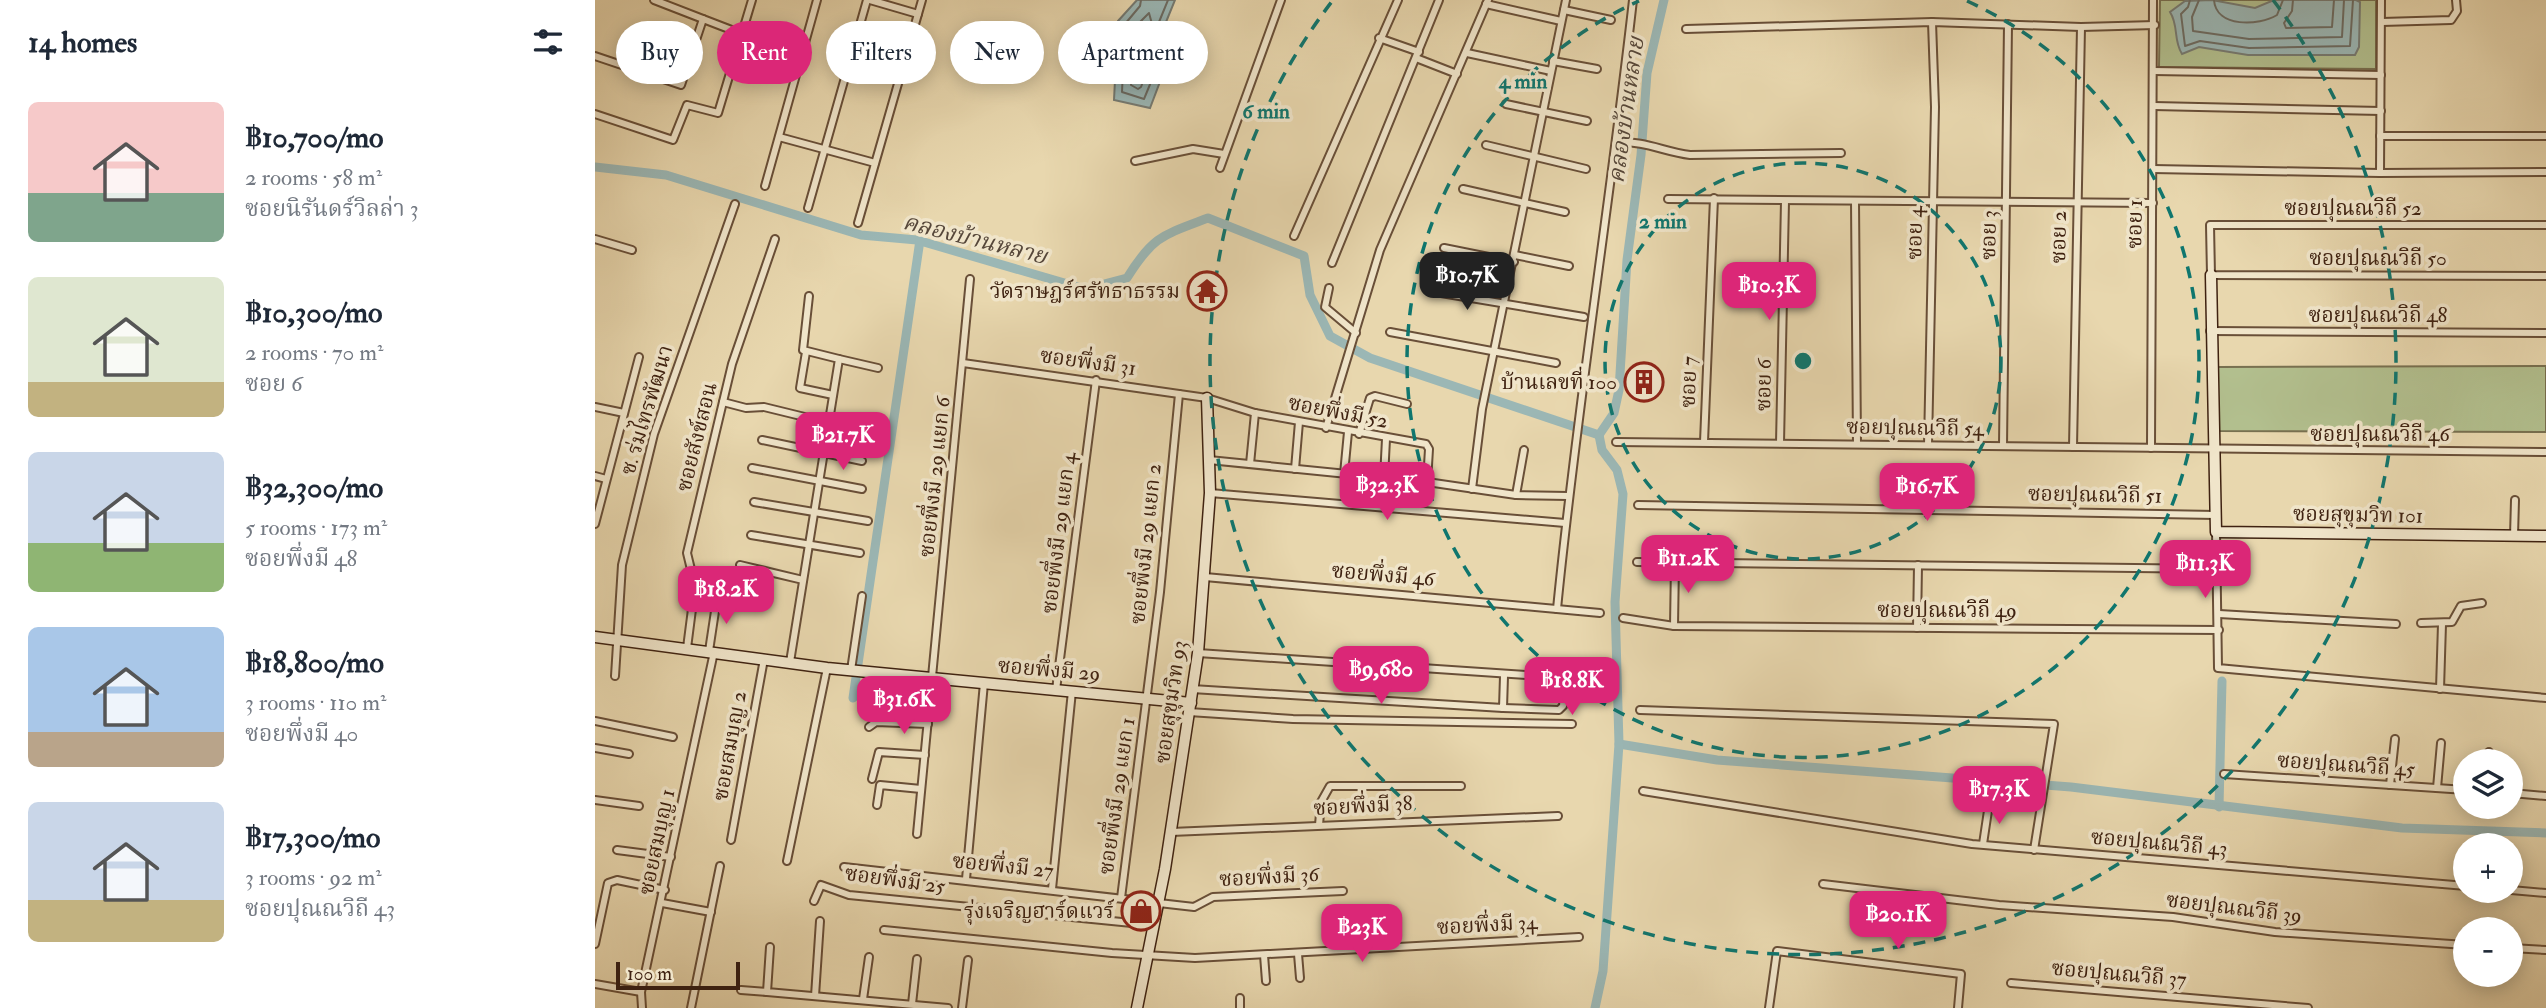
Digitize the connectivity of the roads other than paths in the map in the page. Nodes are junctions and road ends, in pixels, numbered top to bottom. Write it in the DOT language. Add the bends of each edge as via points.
graph roads {
  1 [pos="654,0"];
  2 [pos="752,0"];
  3 [pos="817,0"];
  4 [pos="869,0"];
  5 [pos="922,0"];
  6 [pos="1281,0"];
  7 [pos="1398,0"];
  8 [pos="1439,0"];
  9 [pos="1566,0"];
  10 [pos="1633,0"];
  11 [pos="2153,0"];
  12 [pos="2381,0"];
  13 [pos="2456,0"];
  14 [pos="1487,2"];
  15 [pos="1564,10"];
  16 [pos="918,14"];
  17 [pos="703,19"];
  18 [pos="1611,20"];
  19 [pos="746,21"];
  20 [pos="1562,21"];
  21 [pos="1932,22"];
  22 [pos="2382,22"];
  23 [pos="717,24"];
  24 [pos="2008,24"];
  25 [pos="2155,25"];
  26 [pos="2081,27"];
  27 [pos="1686,29"];
  28 [pos="1380,38"];
  29 [pos="1467,53"];
  30 [pos="1418,55"];
  31 [pos="595,56"];
  32 [pos="1553,61"];
  33 [pos="1597,69"];
  34 [pos="1552,71"];
  35 [pos="2154,71"];
  36 [pos="1457,74"];
  37 [pos="2381,75"];
  38 [pos="728,84"];
  39 [pos="1506,104"];
  40 [pos="2154,106"];
  41 [pos="2381,111"];
  42 [pos="1543,112"];
  43 [pos="595,114"];
  44 [pos="1587,121"];
  45 [pos="2380,136"];
  46 [pos="2546,136"];
  47 [pos="779,137"];
  48 [pos="1617,143"];
  49 [pos="1486,145"];
  50 [pos="824,151"];
  51 [pos="1841,153"];
  52 [pos="1224,154"];
  53 [pos="1534,157"];
  54 [pos="1135,161"];
  55 [pos="875,163"];
  56 [pos="1220,168"];
  57 [pos="1586,169"];
  58 [pos="2154,169"];
  59 [pos="2546,172"];
  60 [pos="2380,173"];
  61 [pos="765,186"];
  62 [pos="1462,189"];
  63 [pos="1714,198"];
  64 [pos="1668,199"];
  65 [pos="1933,200"];
  66 [pos="2006,200"];
  67 [pos="1785,201"];
  68 [pos="1855,201"];
  69 [pos="2077,202"];
  70 [pos="2153,203"];
  71 [pos="735,204"];
  72 [pos="1525,204"];
  73 [pos="808,208"];
  74 [pos="1565,212"];
  75 [pos="858,223"];
  76 [pos="2546,225"];
  77 [pos="1294,236"];
  78 [pos="595,239"];
  79 [pos="775,239"];
  80 [pos="1444,248"];
  81 [pos="632,250"];
  82 [pos="1514,258"];
  83 [pos="1332,262"];
  84 [pos="1569,266"];
  85 [pos="2211,275"];
  86 [pos="2546,276"];
  87 [pos="970,279"];
  88 [pos="1329,288"];
  89 [pos="1435,292"];
  90 [pos="809,296"];
  91 [pos="1505,305"];
  92 [pos="1584,317"];
  93 [pos="2210,331"];
  94 [pos="1390,332"];
  95 [pos="1356,333"];
  96 [pos="2546,333"];
  97 [pos="806,352"];
  98 [pos="1495,353"];
  99 [pos="639,357"];
  100 [pos="839,359"];
  101 [pos="963,363"];
  102 [pos="1556,363"];
  103 [pos="879,368"];
  104 [pos="1096,380"];
  105 [pos="1179,394"];
  106 [pos="833,395"];
  107 [pos="1207,398"];
  108 [pos="723,402"];
  109 [pos="1407,404"];
  110 [pos="595,407"];
  111 [pos="624,413"];
  112 [pos="1255,413"];
  113 [pos="1299,422"];
  114 [pos="829,424"];
  115 [pos="1326,428"];
  116 [pos="862,431"];
  117 [pos="1347,432"];
  118 [pos="1359,434"];
  119 [pos="1386,439"];
  120 [pos="762,440"];
  121 [pos="1616,442"];
  122 [pos="1704,443"];
  123 [pos="1780,443"];
  124 [pos="1857,444"];
  125 [pos="1928,445"];
  126 [pos="2003,446"];
  127 [pos="2073,447"];
  128 [pos="2151,448"];
  129 [pos="2214,449"];
  130 [pos="1524,450"];
  131 [pos="2546,452"];
  132 [pos="824,453"];
  133 [pos="1209,460"];
  134 [pos="862,461"];
  135 [pos="1250,464"];
  136 [pos="752,468"];
  137 [pos="1295,469"];
  138 [pos="1344,474"];
  139 [pos="595,476"];
  140 [pos="1384,478"];
  141 [pos="606,479"];
  142 [pos="819,482"];
  143 [pos="1427,482"];
  144 [pos="863,489"];
  145 [pos="1472,489"];
  146 [pos="1210,493"];
  147 [pos="1516,495"];
  148 [pos="1568,496"];
  149 [pos="2515,500"];
  150 [pos="754,502"];
  151 [pos="1638,505"];
  152 [pos="814,514"];
  153 [pos="2216,515"];
  154 [pos="868,522"];
  155 [pos="1565,523"];
  156 [pos="595,524"];
  157 [pos="2216,533"];
  158 [pos="751,535"];
  159 [pos="2514,536"];
  160 [pos="2546,536"];
  161 [pos="809,546"];
  162 [pos="860,553"];
  163 [pos="1637,562"];
  164 [pos="1675,563"];
  165 [pos="740,565"];
  166 [pos="1918,565"];
  167 [pos="2217,569"];
  168 [pos="1205,576"];
  169 [pos="803,580"];
  170 [pos="862,596"];
  171 [pos="717,598"];
  172 [pos="2482,603"];
  173 [pos="1557,609"];
  174 [pos="1600,612"];
  175 [pos="2219,614"];
  176 [pos="1623,618"];
  177 [pos="2421,623"];
  178 [pos="2396,624"];
  179 [pos="2442,624"];
  180 [pos="1674,626"];
  181 [pos="1917,628"];
  182 [pos="2219,630"];
  183 [pos="595,638"];
  184 [pos="618,640"];
  185 [pos="687,648"];
  186 [pos="712,651"];
  187 [pos="1198,653"];
  188 [pos="764,659"];
  189 [pos="790,662"];
  190 [pos="827,668"];
  191 [pos="856,671"];
  192 [pos="615,676"];
  193 [pos="1504,676"];
  194 [pos="933,678"];
  195 [pos="984,683"];
  196 [pos="2439,688"];
  197 [pos="1192,689"];
  198 [pos="1056,690"];
  199 [pos="1072,691"];
  200 [pos="2546,698"];
  201 [pos="1147,699"];
  202 [pos="1190,707"];
  203 [pos="1503,708"];
  204 [pos="1640,710"];
  205 [pos="595,721"];
  206 [pos="1572,723"];
  207 [pos="928,724"];
  208 [pos="869,727"];
  209 [pos="673,737"];
  210 [pos="2395,739"];
  211 [pos="2441,743"];
  212 [pos="595,748"];
  213 [pos="629,754"];
  214 [pos="925,755"];
  215 [pos="2224,774"];
  216 [pos="872,779"];
  217 [pos="2390,785"];
  218 [pos="1461,786"];
  219 [pos="921,789"];
  220 [pos="2437,789"];
  221 [pos="2453,790"];
  222 [pos="1643,791"];
  223 [pos="2523,794"];
  224 [pos="2546,796"];
  225 [pos="595,800"];
  226 [pos="1989,804"];
  227 [pos="877,805"];
  228 [pos="639,806"];
  229 [pos="1558,816"];
  230 [pos="1319,825"];
  231 [pos="1171,832"];
  232 [pos="917,834"];
  233 [pos="731,840"];
  234 [pos="1983,844"];
  235 [pos="617,850"];
  236 [pos="2034,850"];
  237 [pos="671,857"];
  238 [pos="787,861"];
  239 [pos="720,866"];
  240 [pos="844,866"];
  241 [pos="965,879"];
  242 [pos="1823,884"];
  243 [pos="2453,885"];
  244 [pos="1052,889"];
  245 [pos="665,890"];
  246 [pos="1343,891"];
  247 [pos="2523,891"];
  248 [pos="2546,893"];
  249 [pos="1121,898"];
  250 [pos="814,901"];
  251 [pos="662,903"];
  252 [pos="1157,904"];
  253 [pos="711,912"];
  254 [pos="820,921"];
  255 [pos="1152,925"];
  256 [pos="884,930"];
  257 [pos="1579,937"];
  258 [pos="595,944"];
  259 [pos="2453,944"];
  260 [pos="770,947"];
  261 [pos="2523,949"];
  262 [pos="2546,950"];
  263 [pos="1298,954"];
  264 [pos="1264,955"];
  265 [pos="1145,956"];
  266 [pos="869,957"];
  267 [pos="917,959"];
  268 [pos="968,960"];
  269 [pos="1300,978"];
  270 [pos="1266,981"];
  271 [pos="2011,983"];
  272 [pos="595,984"];
  273 [pos="741,990"];
  274 [pos="641,992"];
  275 [pos="767,992"];
  276 [pos="815,996"];
  277 [pos="832,997"];
  278 [pos="1240,998"];
  279 [pos="863,999"];
  280 [pos="912,1004"];
  281 [pos="642,1008"];
  282 [pos="691,1008"];
  283 [pos="831,1008"];
  284 [pos="948,1008"];
  285 [pos="962,1008"];
  286 [pos="1137,1008"];
  287 [pos="1240,1008"];
  288 [pos="1769,1008"];
  289 [pos="1958,1008"];
  290 [pos="2308,1008"];
  1 -- 17 [label="street"];
  2 -- 19 [label="street"];
  3 -- 47 [label="street"];
  4 -- 16 [label="street"];
  4 -- 50 [label="street"];
  5 -- 16 [label="street"];
  6 -- 52 [label="street"];
  7 -- 28 [label="street"];
  8 -- 30 [label="street"];
  9 -- 15 [label="street"];
  10 -- 48 [label="street"];
  11 -- 25 [label="street, ซอย 1"];
  12 -- 22 [label="street"];
  13 -- 22 [label="street" via="2457,11 2451,20"];
  14 -- 20 [label="street"];
  14 -- 29 [label="street"];
  15 -- 18 [label="street"];
  15 -- 20 [label="street"];
  16 -- 55 [label="street"];
  17 -- 23 [label="street"];
  17 -- 31 [label="street" via="680,85"];
  20 -- 32 [label="street"];
  21 -- 24 [label="street"];
  21 -- 27 [label="street"];
  21 -- 65 [label="street, ซอย 4"];
  22 -- 37 [label="street"];
  24 -- 26 [label="street"];
  24 -- 66 [label="street, ซอย 3"];
  25 -- 26 [label="street"];
  25 -- 35 [label="street, ซอย 1"];
  26 -- 69 [label="street, ซอย 2"];
  28 -- 30 [label="street"];
  28 -- 77 [label="street"];
  29 -- 34 [label="street"];
  29 -- 36 [label="street"];
  30 -- 36 [label="street"];
  30 -- 83 [label="street"];
  32 -- 33 [label="street"];
  32 -- 34 [label="street"];
  34 -- 42 [label="street"];
  35 -- 37 [label="street"];
  35 -- 40 [label="street, ซอย 1"];
  36 -- 95 [label="street" via="1380,250"];
  37 -- 41 [label="street"];
  38 -- 43 [label="street" via="720,112 687,105 674,140"];
  39 -- 42 [label="street"];
  40 -- 41 [label="street"];
  40 -- 58 [label="street, ซอย 1"];
  41 -- 45 [label="street"];
  42 -- 44 [label="street"];
  42 -- 53 [label="street"];
  45 -- 46 [label="street"];
  45 -- 60 [label="street"];
  47 -- 50 [label="street"];
  47 -- 61 [label="street"];
  48 -- 51 [label="street" via="1651,144 1690,155"];
  48 -- 148 [label="street"];
  49 -- 53 [label="street"];
  50 -- 55 [label="street"];
  50 -- 73 [label="street"];
  52 -- 54 [label="street" via="1193,149"];
  52 -- 56 [label="street"];
  53 -- 57 [label="street"];
  53 -- 72 [label="street"];
  55 -- 75 [label="street"];
  58 -- 60 [label="street"];
  58 -- 70 [label="street, ซอย 1"];
  59 -- 60 [label="street"];
  62 -- 72 [label="street"];
  63 -- 64 [label="street"];
  63 -- 67 [label="street"];
  63 -- 122 [label="street, ซอย 7"];
  65 -- 66 [label="street"];
  65 -- 68 [label="street"];
  65 -- 125 [label="street, ซอย 4"];
  66 -- 69 [label="street"];
  66 -- 126 [label="street, ซอย 3"];
  67 -- 68 [label="street"];
  67 -- 123 [label="street, ซอย 6"];
  68 -- 124 [label="street"];
  69 -- 70 [label="street"];
  69 -- 127 [label="street, ซอย 2"];
  70 -- 128 [label="street, ซอย 1"];
  71 -- 184 [label="street, ซ. ร่มไทรพัฒนา" via="654,434 622,565"];
  72 -- 74 [label="street"];
  72 -- 82 [label="street"];
  76 -- 85 [label="street, ซอยปุณณวิถี 52" via="2210,225"];
  78 -- 81 [label="street"];
  79 -- 108 [label="street, ซอยสังข์สอน"];
  80 -- 82 [label="street"];
  82 -- 84 [label="street"];
  82 -- 91 [label="street"];
  85 -- 86 [label="street, ซอยปุณณวิถี 50"];
  85 -- 93 [label="street"];
  87 -- 101 [label="street, ซอยพึ่งมี 29 แยก 6"];
  88 -- 95 [label="street" via="1325,307"];
  89 -- 91 [label="street"];
  90 -- 97 [label="street" via="802,348"];
  91 -- 92 [label="street"];
  91 -- 98 [label="street"];
  93 -- 96 [label="street, ซอยปุณณวิถี 48"];
  93 -- 129 [label="street"];
  94 -- 98 [label="street"];
  95 -- 115 [label="street"];
  97 -- 100 [label="street"];
  97 -- 106 [label="street" via="800,388"];
  98 -- 102 [label="street"];
  98 -- 145 [label="street"];
  99 -- 111 [label="street"];
  100 -- 103 [label="street"];
  100 -- 106 [label="street"];
  101 -- 104 [label="street, ซอยพึ่งมี 31"];
  101 -- 194 [label="street, ซอยพึ่งมี 29 แยก 6"];
  104 -- 105 [label="street, ซอยพึ่งมี 31"];
  104 -- 198 [label="street, ซอยพึ่งมี 29 แยก 4"];
  105 -- 107 [label="street, ซอยพึ่งมี 31"];
  105 -- 201 [label="street, ซอยพึ่งมี 29 แยก 2"];
  106 -- 114 [label="street"];
  107 -- 112 [label="street, ซอยพึ่งมี 52"];
  107 -- 133 [label="street, ซอยสุขุมวิท 93"];
  108 -- 114 [label="street"];
  108 -- 185 [label="street, ซอยสังข์สอน" via="687,553 695,586"];
  109 -- 118 [label="street" via="1370,398"];
  110 -- 111 [label="street"];
  111 -- 141 [label="street"];
  112 -- 113 [label="street, ซอยพึ่งมี 52"];
  112 -- 135 [label="street"];
  113 -- 115 [label="street, ซอยพึ่งมี 52"];
  113 -- 137 [label="street"];
  114 -- 116 [label="street"];
  114 -- 132 [label="street"];
  115 -- 117 [label="street, ซอยพึ่งมี 52"];
  117 -- 118 [label="street, ซอยพึ่งมี 52"];
  117 -- 138 [label="street"];
  118 -- 119 [label="street, ซอยพึ่งมี 52"];
  119 -- 140 [label="street"];
  119 -- 143 [label="street, ซอยพึ่งมี 52" via="1429,446"];
  120 -- 132 [label="street"];
  121 -- 122 [label="street, ซอยปุณณวิถี 54"];
  122 -- 123 [label="street, ซอยปุณณวิถี 54"];
  123 -- 124 [label="street, ซอยปุณณวิถี 54"];
  124 -- 125 [label="street, ซอยปุณณวิถี 54"];
  125 -- 126 [label="street, ซอยปุณณวิถี 54"];
  126 -- 127 [label="street, ซอยปุณณวิถี 54"];
  127 -- 128 [label="street, ซอยปุณณวิถี 54"];
  128 -- 129 [label="street, ซอยปุณณวิถี 54"];
  129 -- 131 [label="street, ซอยปุณณวิถี 46"];
  129 -- 153 [label="street"];
  130 -- 147 [label="street"];
  132 -- 134 [label="street"];
  132 -- 142 [label="street"];
  133 -- 135 [label="street"];
  133 -- 146 [label="street, ซอยสุขุมวิท 93"];
  135 -- 137 [label="street"];
  136 -- 142 [label="street"];
  137 -- 138 [label="street"];
  138 -- 140 [label="street"];
  139 -- 141 [label="street"];
  140 -- 143 [label="street"];
  141 -- 156 [label="street"];
  142 -- 144 [label="street"];
  142 -- 152 [label="street"];
  143 -- 145 [label="street"];
  145 -- 147 [label="street"];
  146 -- 155 [label="street"];
  146 -- 168 [label="street, ซอยสุขุมวิท 93"];
  147 -- 148 [label="street"];
  148 -- 155 [label="street"];
  149 -- 159 [label="street"];
  150 -- 152 [label="street"];
  151 -- 153 [label="street, ซอยปุณณวิถี 51"];
  152 -- 154 [label="street"];
  152 -- 161 [label="street"];
  153 -- 157 [label="street"];
  155 -- 173 [label="street"];
  157 -- 159 [label="street, ซอยสุขุมวิท 101"];
  157 -- 167 [label="street"];
  158 -- 161 [label="street"];
  159 -- 160 [label="street, ซอยสุขุมวิท 101"];
  161 -- 162 [label="street"];
  161 -- 169 [label="street"];
  163 -- 164 [label="street, ซอยปุณณวิถี 49"];
  164 -- 166 [label="street, ซอยปุณณวิถี 49"];
  164 -- 180 [label="street"];
  165 -- 169 [label="street"];
  166 -- 167 [label="street, ซอยปุณณวิถี 49"];
  166 -- 181 [label="street"];
  167 -- 175 [label="street"];
  168 -- 173 [label="street, ซอยพึ่งมี 46"];
  168 -- 187 [label="street, ซอยสุขุมวิท 93"];
  169 -- 189 [label="street"];
  170 -- 191 [label="street"];
  171 -- 186 [label="street, ซอยสมบุญ 1"];
  172 -- 179 [label="street" via="2464,604 2455,620"];
  173 -- 174 [label="street, ซอยพึ่งมี 46"];
  175 -- 178 [label="street"];
  175 -- 182 [label="street"];
  176 -- 180 [label="street, ซอยปุณณวิถี 49"];
  177 -- 179 [label="street"];
  179 -- 196 [label="street"];
  180 -- 181 [label="street, ซอยปุณณวิถี 49"];
  181 -- 182 [label="street, ซอยปุณณวิถี 49"];
  182 -- 196 [label="street" via="2218,668"];
  183 -- 184 [label="street, ซอยพึ่งมี 29"];
  184 -- 185 [label="street, ซอยพึ่งมี 29"];
  184 -- 192 [label="street, ซ. ร่มไทรพัฒนา"];
  185 -- 186 [label="street, ซอยพึ่งมี 29"];
  186 -- 188 [label="street, ซอยพึ่งมี 29"];
  186 -- 237 [label="street, ซอยสมบุญ 1"];
  187 -- 193 [label="street"];
  187 -- 197 [label="street, ซอยสุขุมวิท 93"];
  188 -- 189 [label="street, ซอยพึ่งมี 29"];
  188 -- 233 [label="street, ซอยสมบุญ 2"];
  189 -- 190 [label="street, ซอยพึ่งมี 29"];
  190 -- 191 [label="street, ซอยพึ่งมี 29"];
  190 -- 238 [label="street"];
  191 -- 194 [label="street, ซอยพึ่งมี 29"];
  193 -- 203 [label="street"];
  193 -- 203 [label="street" via="1565,680 1561,709"];
  194 -- 195 [label="street, ซอยพึ่งมี 29"];
  194 -- 207 [label="street, ซอยพึ่งมี 29 แยก 6"];
  195 -- 198 [label="street, ซอยพึ่งมี 29"];
  195 -- 241 [label="street"];
  196 -- 200 [label="street"];
  197 -- 202 [label="street, ซอยสุขุมวิท 93"];
  197 -- 203 [label="street"];
  198 -- 199 [label="street, ซอยพึ่งมี 29"];
  199 -- 201 [label="street, ซอยพึ่งมี 29"];
  199 -- 244 [label="street"];
  201 -- 202 [label="street, ซอยพึ่งมี 29"];
  201 -- 249 [label="street, ซอยพึ่งมี 29 แยก 1"];
  202 -- 206 [label="street" via="1293,719"];
  202 -- 231 [label="street, ซอยสุขุมวิท 93"];
  204 -- 236 [label="street" via="2053,724"];
  205 -- 209 [label="street"];
  207 -- 208 [label="street" via="876,722"];
  207 -- 214 [label="street, ซอยพึ่งมี 29 แยก 6"];
  210 -- 217 [label="street"];
  211 -- 220 [label="street"];
  212 -- 213 [label="street"];
  214 -- 216 [label="street" via="879,752"];
  214 -- 219 [label="street, ซอยพึ่งมี 29 แยก 6"];
  215 -- 217 [label="street, ซอยปุณณวิถี 45"];
  217 -- 220 [label="street, ซอยปุณณวิถี 45"];
  218 -- 230 [label="street" via="1330,786 1321,802"];
  219 -- 227 [label="street" via="880,785"];
  219 -- 232 [label="street, ซอยพึ่งมี 29 แยก 6"];
  220 -- 221 [label="street, ซอยปุณณวิถี 45"];
  222 -- 234 [label="street, ซอยปุณณวิถี 43"];
  223 -- 224 [label="street"];
  225 -- 228 [label="street"];
  226 -- 234 [label="street"];
  229 -- 230 [label="street, ซอยพึ่งมี 38"];
  230 -- 231 [label="street, ซอยพึ่งมี 38"];
  231 -- 252 [label="street, ซอยสุขุมวิท 93"];
  234 -- 236 [label="street, ซอยปุณณวิถี 43"];
  235 -- 237 [label="street"];
  236 -- 243 [label="street, ซอยปุณณวิถี 43"];
  237 -- 245 [label="street, ซอยสมบุญ 1"];
  239 -- 253 [label="street"];
  240 -- 241 [label="street, ซอยพึ่งมี 27"];
  241 -- 244 [label="street, ซอยพึ่งมี 27"];
  242 -- 259 [label="street, ซอยปุณณวิถี 39" via="1999,905 2173,917 2275,932"];
  244 -- 249 [label="street, ซอยพึ่งมี 27"];
  245 -- 251 [label="street, ซอยสมบุญ 1"];
  245 -- 258 [label="street" via="617,880 608,883"];
  246 -- 252 [label="street, ซอยพึ่งมี 36" via="1213,897 1194,907"];
  247 -- 248 [label="street"];
  249 -- 252 [label="street, ซอยพึ่งมี 27"];
  250 -- 255 [label="street, ซอยพึ่งมี 25" via="821,885 849,895"];
  251 -- 253 [label="street"];
  251 -- 274 [label="street, ซอยสมบุญ 1"];
  252 -- 255 [label="street, ซอยสุขุมวิท 93"];
  253 -- 282 [label="street"];
  254 -- 276 [label="street"];
  255 -- 265 [label="street, ซอยสุขุมวิท 93"];
  256 -- 265 [label="street, ซอยพึ่งมี 34"];
  257 -- 263 [label="street, ซอยพึ่งมี 34"];
  260 -- 275 [label="street"];
  261 -- 262 [label="street"];
  263 -- 264 [label="street, ซอยพึ่งมี 34"];
  263 -- 269 [label="street"];
  264 -- 265 [label="street, ซอยพึ่งมี 34"];
  264 -- 270 [label="street"];
  265 -- 286 [label="street, ซอยสุขุมวิท 93"];
  266 -- 279 [label="street"];
  267 -- 280 [label="street"];
  268 -- 285 [label="street"];
  271 -- 290 [label="street, ซอยปุณณวิถี 37"];
  272 -- 274 [label="street"];
  273 -- 275 [label="street"];
  274 -- 281 [label="street, ซอยสมบุญ 1"];
  275 -- 276 [label="street"];
  276 -- 277 [label="street"];
  277 -- 279 [label="street"];
  277 -- 283 [label="street"];
  278 -- 287 [label="street"];
  279 -- 280 [label="street"];
  280 -- 284 [label="street"];
  288 -- 289 [label="street" via="1777,951 1961,974"];
}
